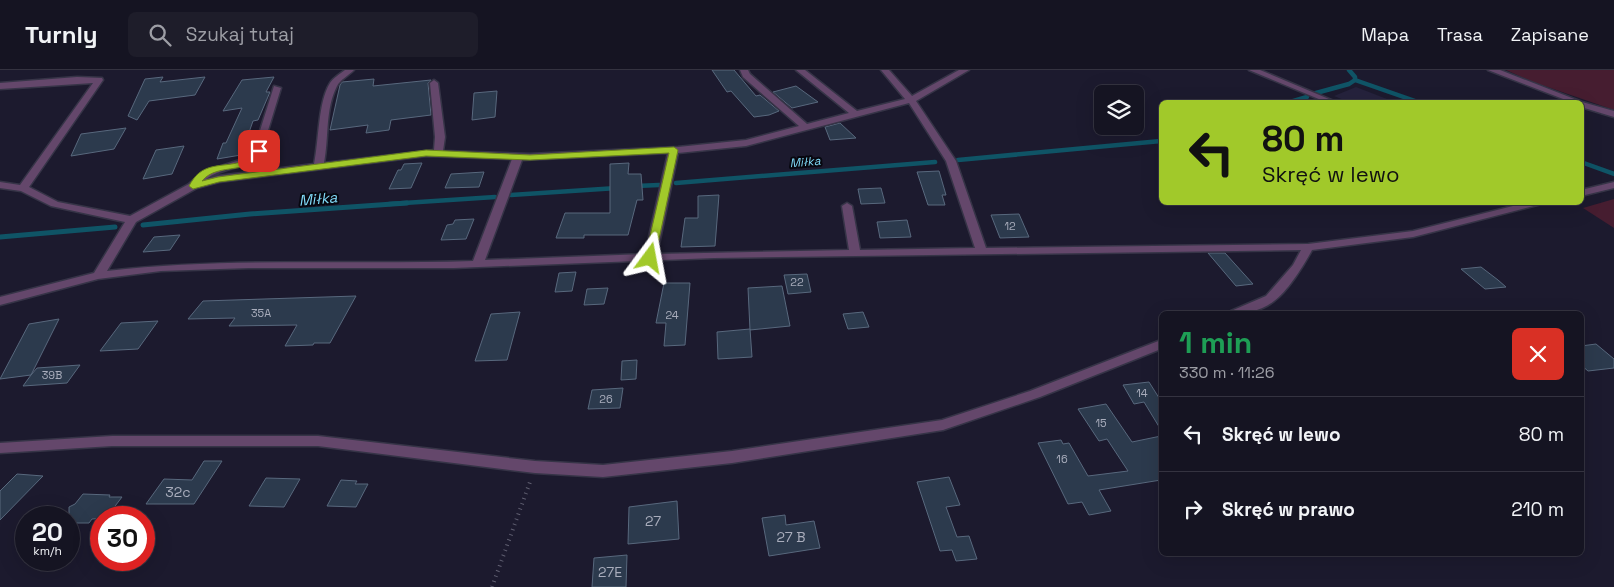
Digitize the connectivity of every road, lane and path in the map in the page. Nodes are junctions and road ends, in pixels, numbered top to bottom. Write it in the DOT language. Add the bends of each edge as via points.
graph roads {
  1 [pos="350,70"];
  2 [pos="744,70"];
  3 [pos="800,70"];
  4 [pos="885,70"];
  5 [pos="965,70"];
  6 [pos="1253,70"];
  7 [pos="1492,70"];
  8 [pos="434,83"];
  9 [pos="0,86"];
  10 [pos="277,88"];
  11 [pos="911,100"];
  12 [pos="1327,100"];
  13 [pos="1572,100"];
  14 [pos="1584,104"];
  15 [pos="855,114"];
  16 [pos="1614,114"];
  17 [pos="805,127"];
  18 [pos="674,150"];
  19 [pos="438,153"];
  20 [pos="518,157"];
  21 [pos="318,167"];
  22 [pos="0,184"];
  23 [pos="1614,185"];
  24 [pos="193,186"];
  25 [pos="23,188"];
  26 [pos="1584,192"];
  27 [pos="1532,205"];
  28 [pos="847,206"];
  29 [pos="132,220"];
  30 [pos="1308,248"];
  31 [pos="982,252"];
  32 [pos="856,253"];
  33 [pos="650,258"];
  34 [pos="478,264"];
  35 [pos="98,274"];
  36 [pos="0,301"];
  37 [pos="1242,311"];
  38 [pos="1159,345"];
  39 [pos="0,448"];
  40 [pos="535,467"];
  41 [pos="492,587"];
  1 -- 21 [label="street" via="334,82 326,105"];
  2 -- 17 [label="street"];
  3 -- 15 [label="street"];
  4 -- 11 [label="street"];
  5 -- 11 [label="street"];
  6 -- 12 [label="street"];
  7 -- 13 [label="street"];
  8 -- 19 [label="street" via="440,137"];
  9 -- 25 [label="street" via="99,80"];
  10 -- 24 [label="street" via="256,158 246,164 202,175"];
  11 -- 15 [label="street"];
  11 -- 31 [label="street" via="951,160"];
  14 -- 16 [label="street"];
  15 -- 17 [label="street"];
  17 -- 18 [label="street" via="746,143"];
  18 -- 20 [label="street"];
  18 -- 33 [label="street"];
  19 -- 20 [label="street"];
  19 -- 21 [label="street"];
  20 -- 34 [label="street"];
  21 -- 24 [label="street" via="218,179"];
  22 -- 25 [label="street"];
  23 -- 26 [label="street"];
  24 -- 29 [label="street"];
  25 -- 29 [label="street" via="55,204"];
  27 -- 30 [label="street" via="1413,234"];
  28 -- 32 [label="street"];
  29 -- 35 [label="street"];
  30 -- 31 [label="street"];
  30 -- 37 [label="street" via="1298,266 1270,299"];
  31 -- 32 [label="street"];
  32 -- 33 [label="street"];
  33 -- 34 [label="street"];
  34 -- 35 [label="street" via="249,265"];
  35 -- 36 [label="street"];
  38 -- 40 [label="street" via="1035,394 943,425 732,457 603,471"];
  39 -- 40 [label="street" via="112,441 318,441"];
  40 -- 41 [label="path"];
}
